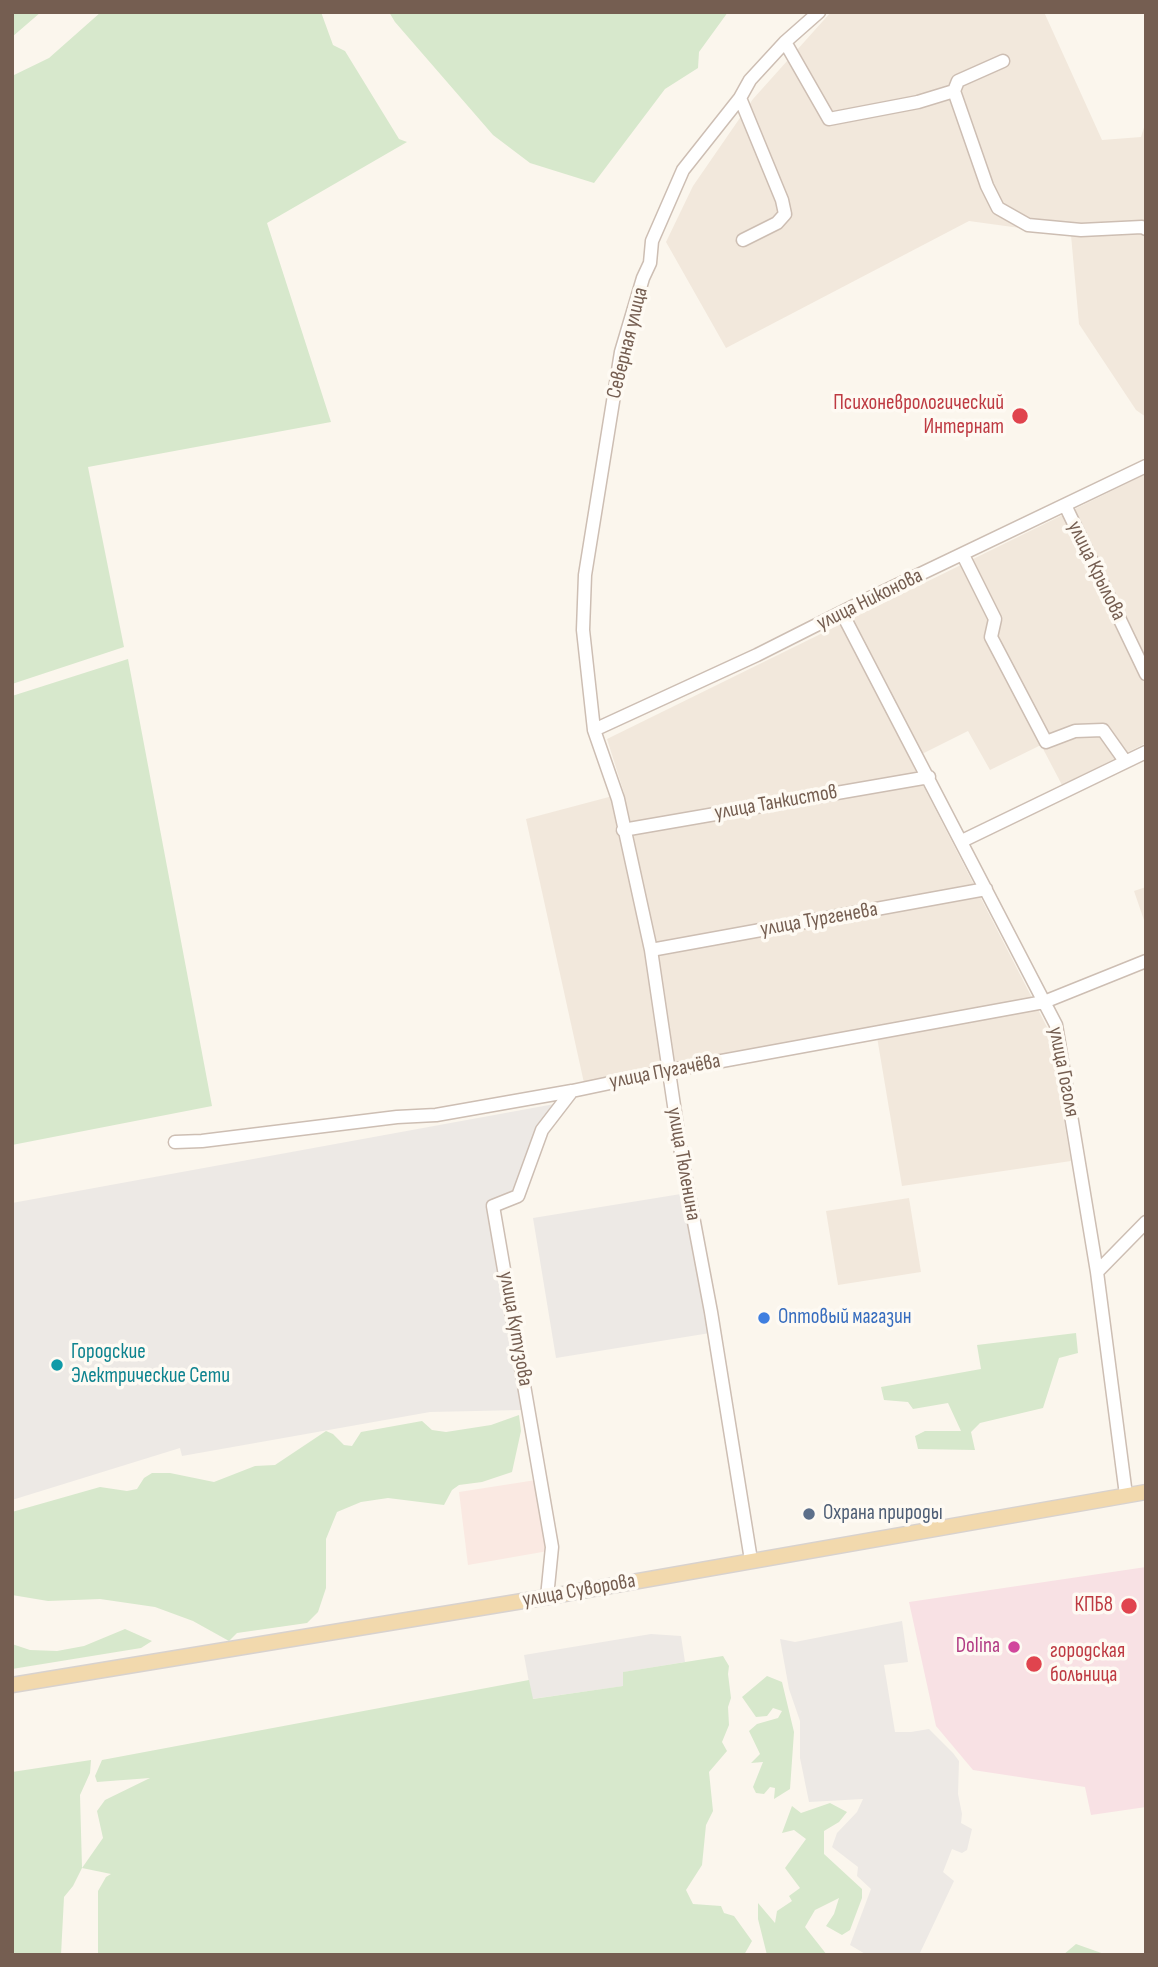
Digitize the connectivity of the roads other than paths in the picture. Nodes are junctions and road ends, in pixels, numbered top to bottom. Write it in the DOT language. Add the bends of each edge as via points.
graph roads {
  1 [pos="819,12"];
  2 [pos="785,42"];
  3 [pos="1003,61"];
  4 [pos="954,91"];
  5 [pos="740,98"];
  6 [pos="1146,229"];
  7 [pos="743,240"];
  8 [pos="1146,467"];
  9 [pos="1065,505"];
  10 [pos="963,555"];
  11 [pos="842,613"];
  12 [pos="1146,674"];
  13 [pos="594,730"];
  14 [pos="1146,751"];
  15 [pos="1125,761"];
  16 [pos="929,777"];
  17 [pos="623,830"];
  18 [pos="962,841"];
  19 [pos="986,889"];
  20 [pos="651,950"];
  21 [pos="1146,961"];
  22 [pos="1044,1002"];
  23 [pos="667,1071"];
  24 [pos="572,1091"];
  25 [pos="175,1142"];
  26 [pos="1146,1222"];
  27 [pos="1097,1272"];
  28 [pos="1146,1492"];
  29 [pos="1126,1495"];
  30 [pos="751,1560"];
  31 [pos="547,1597"];
  32 [pos="12,1685"];
  1 -- 2 [label="street, Северная улица"];
  2 -- 4 [label="street" via="828,119"];
  2 -- 5 [label="street, Северная улица"];
  3 -- 4 [label="street" via="958,81"];
  4 -- 6 [label="street" via="998,208 1028,225"];
  5 -- 7 [label="street" via="785,214"];
  5 -- 13 [label="street, Северная улица" via="684,170 653,241 621,352 585,575 583,630"];
  8 -- 9 [label="street, улица Никонова"];
  9 -- 10 [label="street, улица Никонова"];
  9 -- 12 [label="street, улица Крылова"];
  10 -- 11 [label="street, улица Никонова"];
  10 -- 15 [label="street" via="995,619 991,637 1046,742 1074,731 1103,730"];
  11 -- 13 [label="street, улица Никонова"];
  11 -- 16 [label="street, улица Гоголя"];
  13 -- 17 [label="street, улица Тюленина" via="618,799"];
  14 -- 15 [label="street"];
  15 -- 18 [label="street"];
  16 -- 17 [label="street, улица Танкистов"];
  16 -- 18 [label="street, улица Гоголя"];
  17 -- 20 [label="street, улица Тюленина"];
  18 -- 19 [label="street, улица Гоголя"];
  19 -- 20 [label="street, улица Тургенева"];
  19 -- 22 [label="street, улица Гоголя"];
  20 -- 23 [label="street, улица Тюленина"];
  21 -- 22 [label="street, улица Пугачёва"];
  22 -- 23 [label="street, улица Пугачёва"];
  22 -- 27 [label="street, улица Гоголя" via="1056,1025"];
  23 -- 24 [label="street, улица Пугачёва"];
  23 -- 30 [label="street, улица Тюленина"];
  24 -- 25 [label="street, улица Пугачёва" via="436,1115"];
  24 -- 31 [label="street, улица Кутузова" via="542,1130 519,1196 493,1206 552,1546"];
  26 -- 27 [label="street"];
  27 -- 29 [label="street, улица Гоголя"];
  28 -- 29 [label="main road, улица Суворова"];
  29 -- 30 [label="main road, улица Суворова"];
  30 -- 31 [label="main road, улица Суворова"];
  31 -- 32 [label="main road, улица Суворова"];
}
